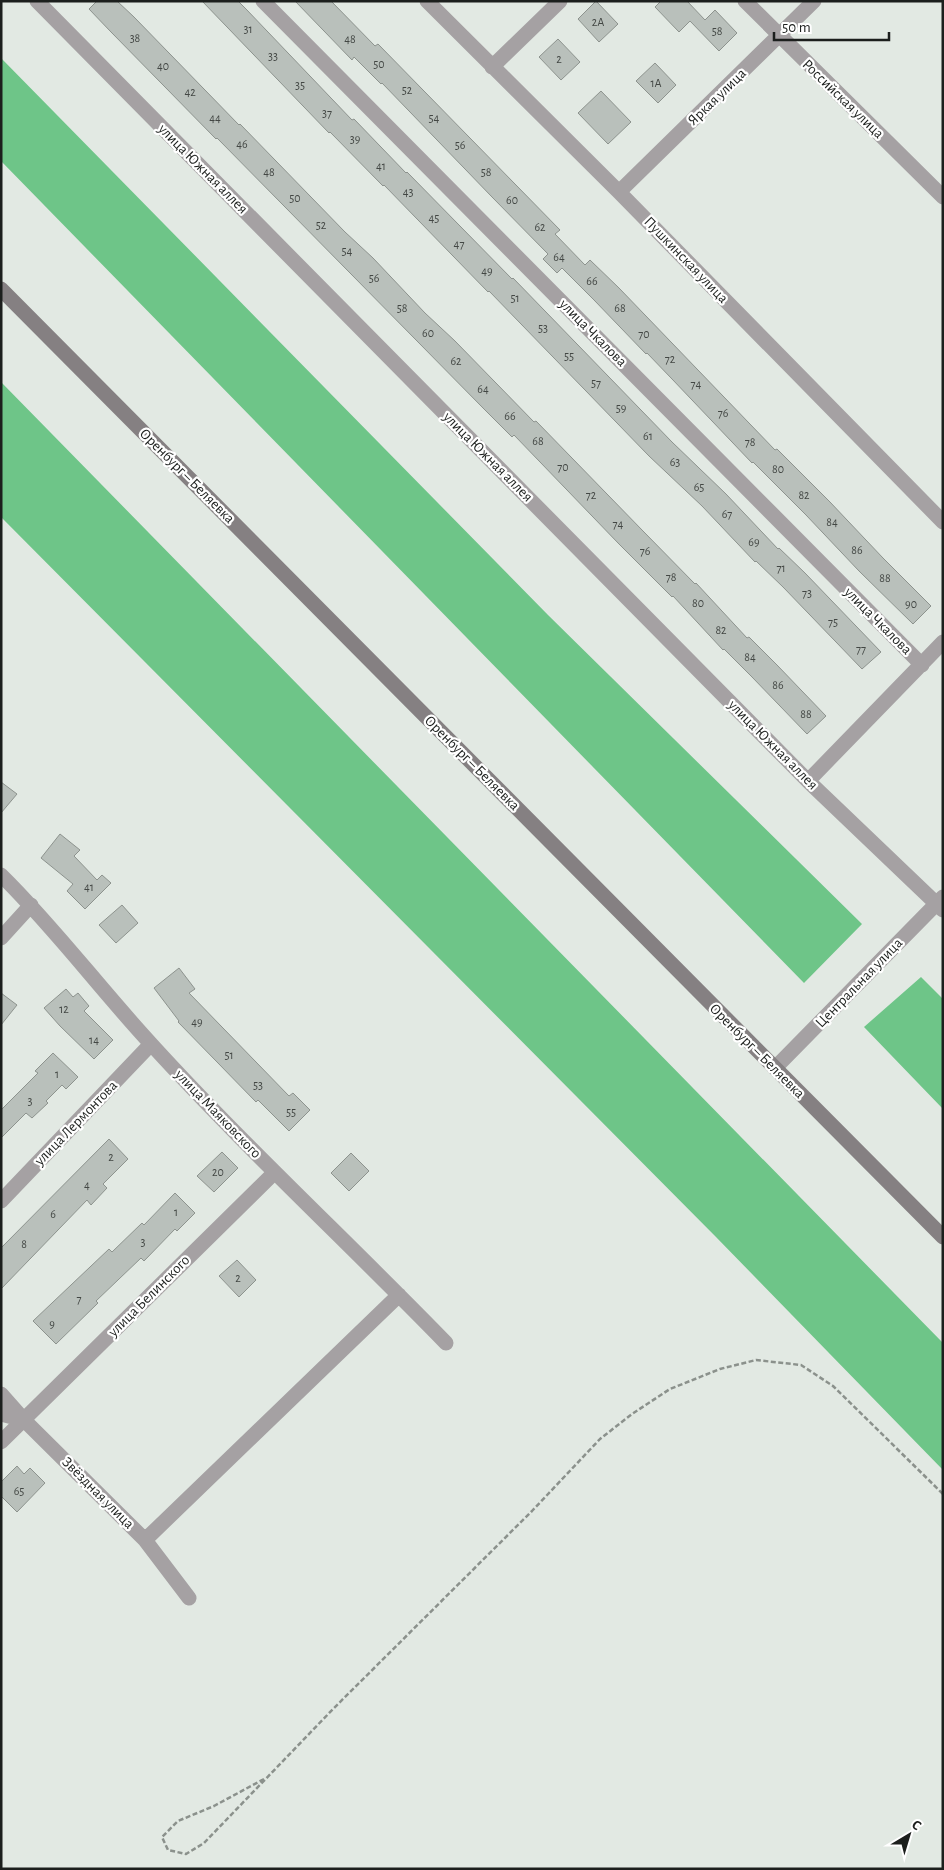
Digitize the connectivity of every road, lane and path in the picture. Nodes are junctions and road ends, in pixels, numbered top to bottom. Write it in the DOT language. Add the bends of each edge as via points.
graph roads {
  1 [pos="37,1"];
  2 [pos="264,1"];
  3 [pos="427,1"];
  4 [pos="560,1"];
  5 [pos="744,1"];
  6 [pos="814,1"];
  7 [pos="779,36"];
  8 [pos="492,67"];
  9 [pos="619,192"];
  10 [pos="943,196"];
  11 [pos="1,289"];
  12 [pos="943,522"];
  13 [pos="943,642"];
  14 [pos="922,665"];
  15 [pos="808,781"];
  16 [pos="1,875"];
  17 [pos="31,904"];
  18 [pos="941,904"];
  19 [pos="1,938"];
  20 [pos="151,1044"];
  21 [pos="775,1068"];
  22 [pos="274,1173"];
  23 [pos="1,1201"];
  24 [pos="943,1238"];
  25 [pos="399,1295"];
  26 [pos="446,1343"];
  27 [pos="1,1394"];
  28 [pos="1,1414"];
  29 [pos="24,1420"];
  30 [pos="1,1442"];
  31 [pos="943,1494"];
  32 [pos="145,1540"];
  33 [pos="189,1598"];
  34 [pos="264,1779"];
  1 -- 15 [label="street, улица Южная аллея"];
  2 -- 14 [label="street, улица Чкалова"];
  3 -- 8 [label="street, Пушкинская улица"];
  4 -- 8 [label="street"];
  5 -- 7 [label="street, Российская улица"];
  6 -- 7 [label="street, Яркая улица"];
  7 -- 9 [label="street, Яркая улица"];
  7 -- 10 [label="street, Российская улица"];
  8 -- 9 [label="street, Пушкинская улица"];
  9 -- 12 [label="street, Пушкинская улица"];
  11 -- 21 [label="main road, Оренбург – Беляевка"];
  13 -- 14 [label="street"];
  14 -- 15 [label="street"];
  15 -- 18 [label="street, улица Южная аллея"];
  16 -- 17 [label="street, улица Маяковского"];
  17 -- 19 [label="street"];
  17 -- 20 [label="street, улица Маяковского"];
  18 -- 21 [label="street, Центральная улица"];
  20 -- 22 [label="street, улица Маяковского"];
  20 -- 23 [label="street, улица Лермонтова"];
  21 -- 24 [label="main road, Оренбург – Беляевка"];
  22 -- 25 [label="street, улица Маяковского"];
  22 -- 29 [label="street, улица Белинского"];
  25 -- 26 [label="street, улица Маяковского"];
  25 -- 32 [label="street"];
  27 -- 29 [label="street, Звёздная улица"];
  28 -- 29 [label="street"];
  29 -- 30 [label="street, улица Белинского"];
  29 -- 32 [label="street, Звёздная улица"];
  31 -- 34 [label="path" via="833,1386 801,1366 756,1360 720,1369 670,1389 600,1439"];
  32 -- 33 [label="street, Звёздная улица"];
  34 -- 34 [label="path" via="204,1843 186,1854 168,1850 162,1837 178,1822"];
}
